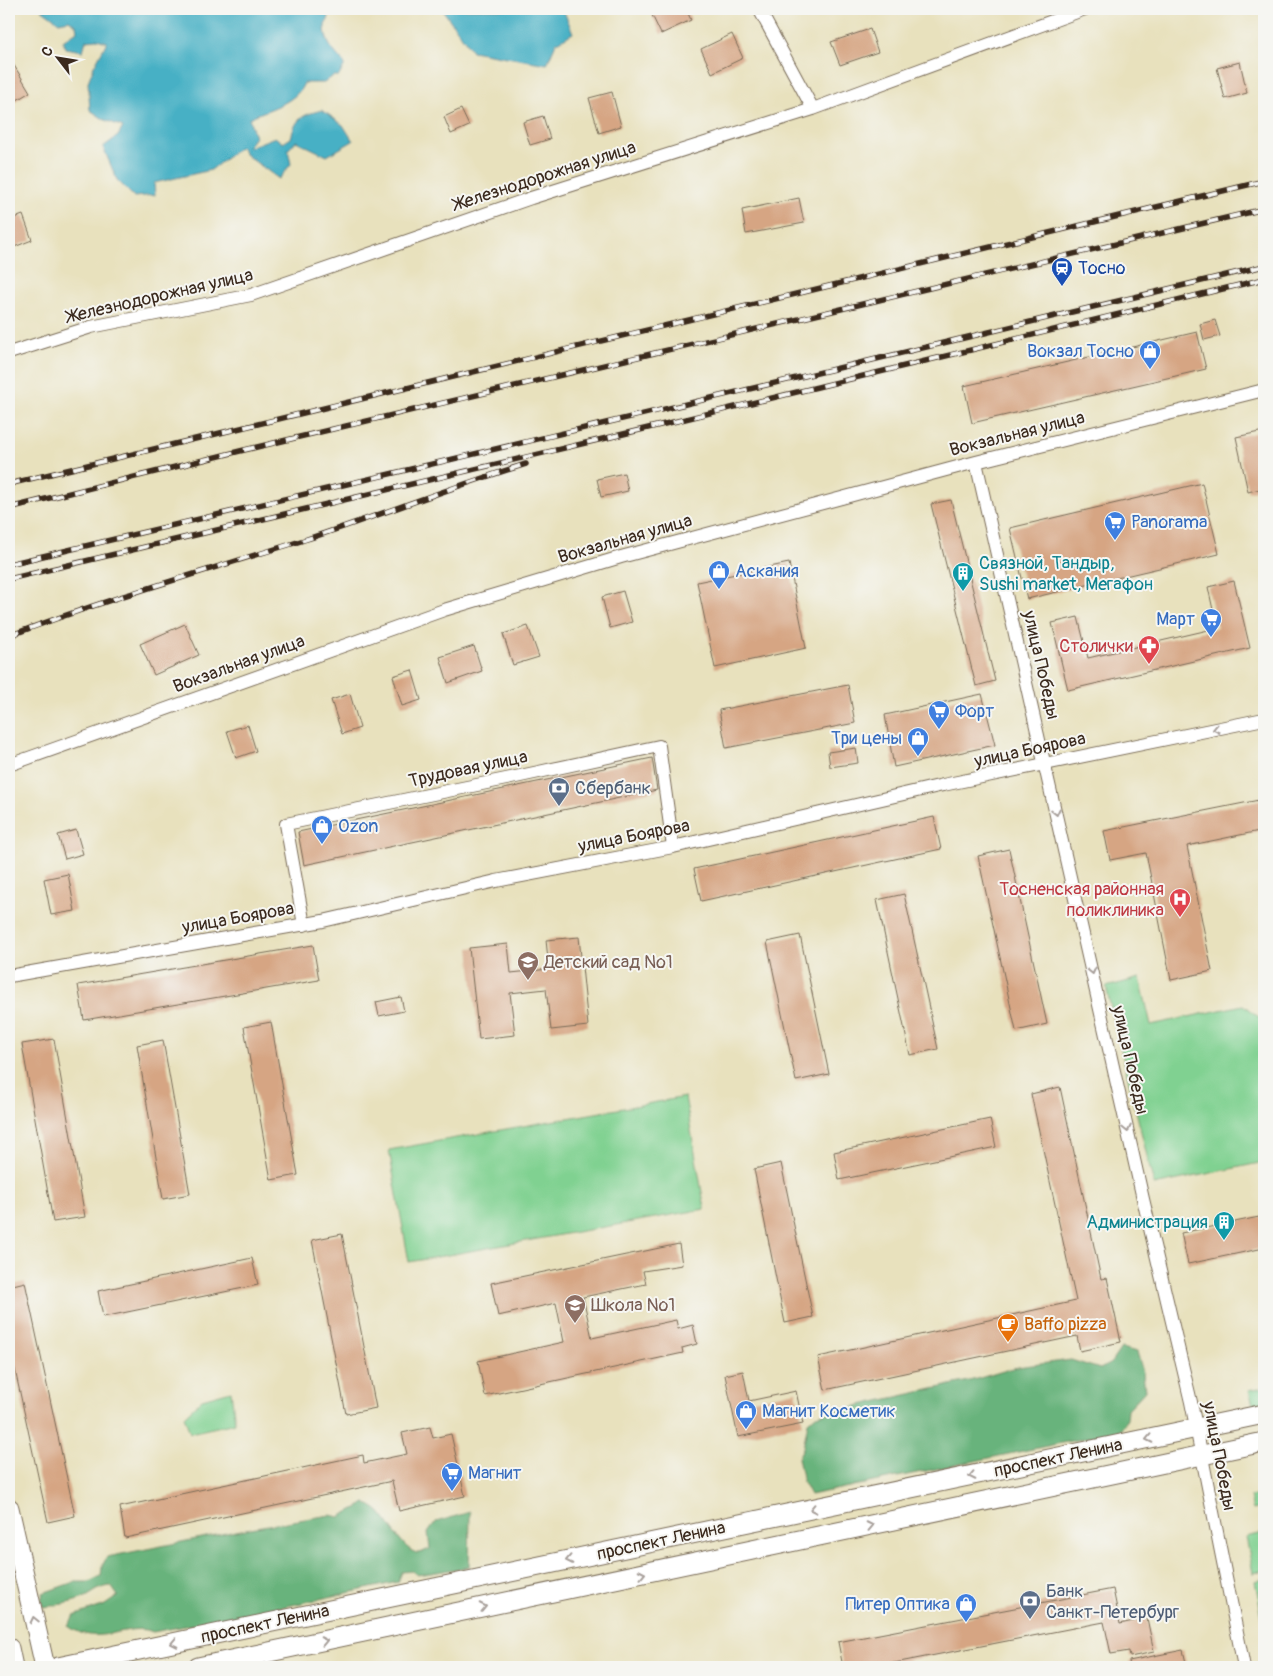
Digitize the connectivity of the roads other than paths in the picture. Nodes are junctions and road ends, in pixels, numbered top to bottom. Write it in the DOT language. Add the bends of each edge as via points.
graph roads {
  1 [pos="759,9"];
  2 [pos="1085,9"];
  3 [pos="1060,13"];
  4 [pos="813,109"];
  5 [pos="9,353"];
  6 [pos="1264,390"];
  7 [pos="976,462"];
  8 [pos="1264,720"];
  9 [pos="1045,764"];
  10 [pos="9,765"];
  11 [pos="673,846"];
  12 [pos="304,925"];
  13 [pos="9,976"];
  14 [pos="1264,1414"];
  15 [pos="1196,1428"];
  16 [pos="1264,1442"];
  17 [pos="1202,1456"];
  18 [pos="9,1508"];
  19 [pos="9,1648"];
  20 [pos="13,1667"];
  21 [pos="45,1667"];
  22 [pos="58,1667"];
  23 [pos="198,1667"];
  24 [pos="1244,1667"];
  1 -- 4 [label="street"];
  2 -- 3 [label="street, Железнодорожная улица"];
  3 -- 4 [label="street, Железнодорожная улица"];
  4 -- 5 [label="street, Железнодорожная улица" via="531,198 250,295 91,327"];
  6 -- 7 [label="street, Вокзальная улица"];
  7 -- 9 [label="street, улица Победы"];
  7 -- 10 [label="street, Вокзальная улица" via="621,557 444,610"];
  8 -- 9 [label="street, улица Боярова, one-way"];
  9 -- 11 [label="street, улица Боярова"];
  9 -- 15 [label="street, улица Победы, one-way"];
  11 -- 12 [label="street, улица Боярова" via="496,881"];
  11 -- 12 [label="street, Трудовая улица" via="659,746 286,824"];
  12 -- 13 [label="street, улица Боярова"];
  14 -- 15 [label="main road, проспект Ленина"];
  15 -- 17 [label="street, улица Победы"];
  15 -- 22 [label="main road, проспект Ленина, one-way"];
  16 -- 17 [label="main road, проспект Ленина"];
  23 -- 17 [label="main road, проспект Ленина, one-way"];
  17 -- 24 [label="street, улица Победы"];
  21 -- 18 [label="main road, one-way"];
  19 -- 20 [label="main road"];
}
